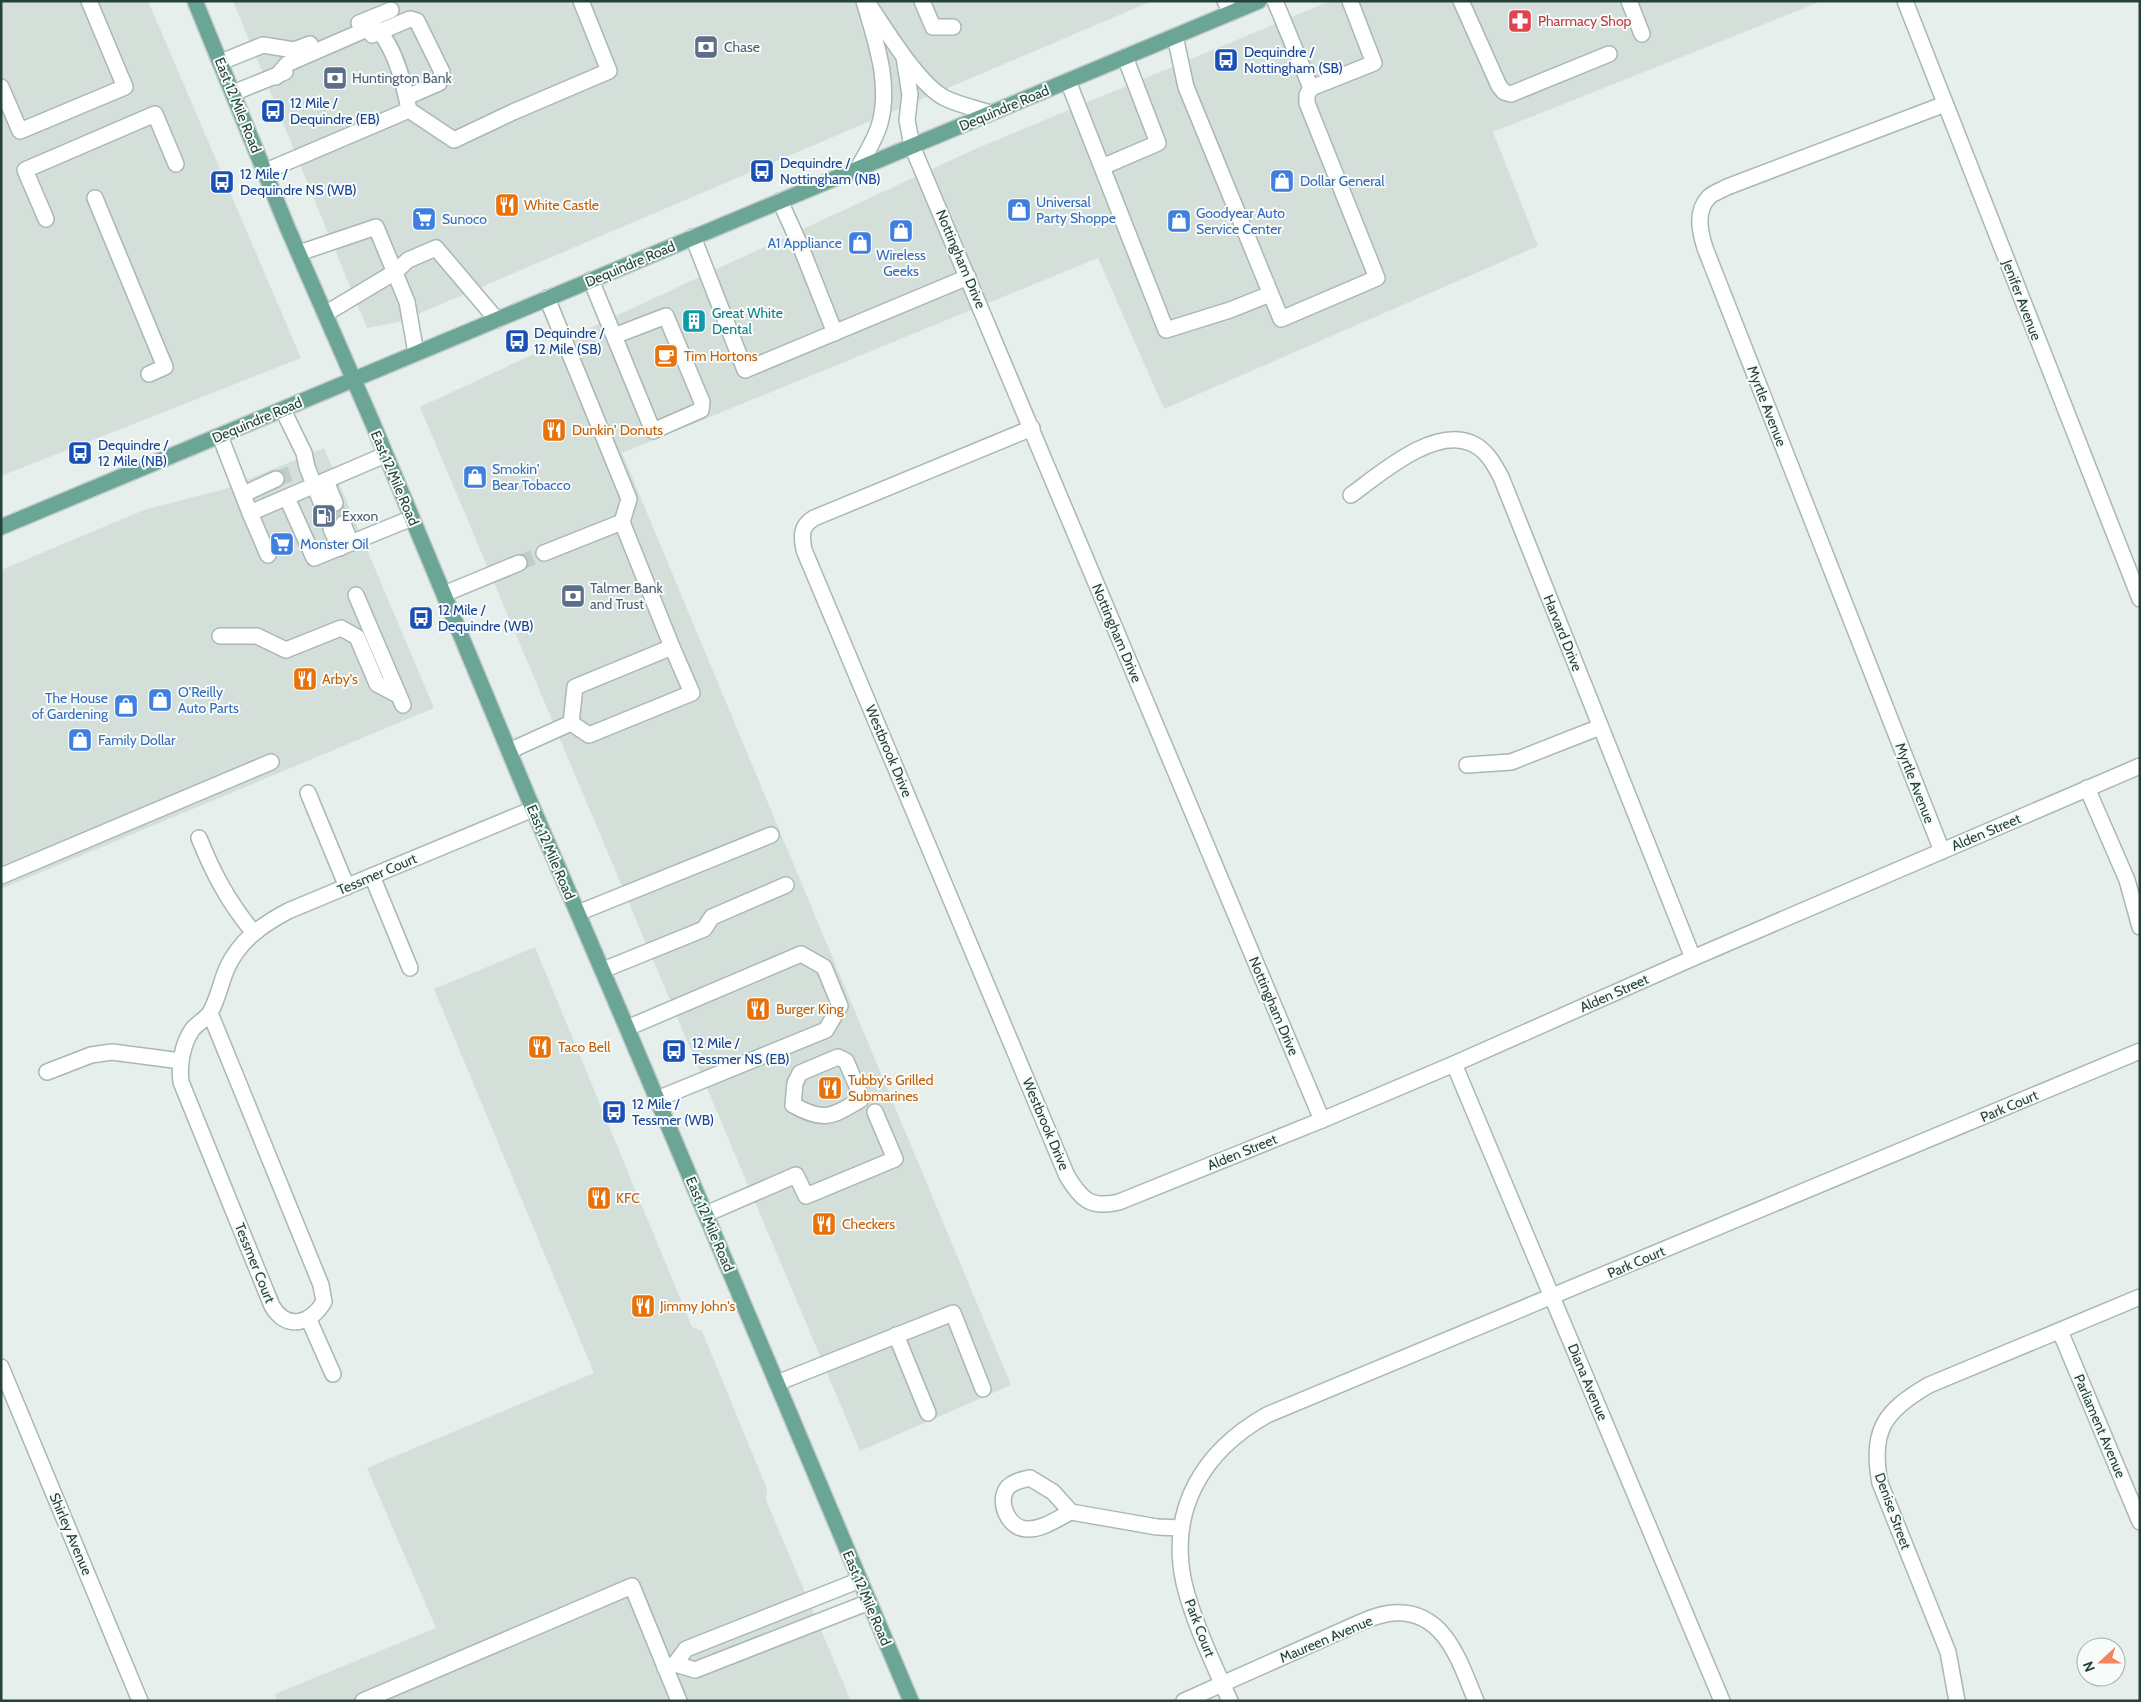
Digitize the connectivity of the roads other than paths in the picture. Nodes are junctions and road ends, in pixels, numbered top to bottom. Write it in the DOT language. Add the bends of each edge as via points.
graph roads {
  1 [pos="89,1"];
  2 [pos="196,1"];
  3 [pos="581,1"];
  4 [pos="865,1"];
  5 [pos="922,1"];
  6 [pos="1259,1"];
  7 [pos="1275,1"];
  8 [pos="1350,1"];
  9 [pos="1461,1"];
  10 [pos="1629,1"];
  11 [pos="1905,1"];
  12 [pos="1228,7"];
  13 [pos="391,10"];
  14 [pos="953,27"];
  15 [pos="380,32"];
  16 [pos="1642,34"];
  17 [pos="1175,36"];
  18 [pos="1608,54"];
  19 [pos="904,57"];
  20 [pos="1125,57"];
  21 [pos="315,58"];
  22 [pos="221,62"];
  23 [pos="300,64"];
  24 [pos="276,76"];
  25 [pos="1068,81"];
  26 [pos="1,87"];
  27 [pos="1311,88"];
  28 [pos="233,93"];
  29 [pos="408,104"];
  30 [pos="1945,104"];
  31 [pos="990,114"];
  32 [pos="912,146"];
  33 [pos="176,164"];
  34 [pos="1102,167"];
  35 [pos="858,168"];
  36 [pos="266,171"];
  37 [pos="95,198"];
  38 [pos="780,201"];
  39 [pos="46,219"];
  40 [pos="693,237"];
  41 [pos="299,253"];
  42 [pos="395,272"];
  43 [pos="968,277"];
  44 [pos="591,280"];
  45 [pos="1270,294"];
  46 [pos="546,298"];
  47 [pos="325,314"];
  48 [pos="497,320"];
  49 [pos="835,333"];
  50 [pos="614,336"];
  51 [pos="416,353"];
  52 [pos="149,374"];
  53 [pos="353,380"];
  54 [pos="283,410"];
  55 [pos="1032,428"];
  56 [pos="220,436"];
  57 [pos="385,455"];
  58 [pos="276,479"];
  59 [pos="321,483"];
  60 [pos="244,494"];
  61 [pos="1352,495"];
  62 [pos="287,498"];
  63 [pos="329,505"];
  64 [pos="250,513"];
  65 [pos="412,518"];
  66 [pos="3,522"];
  67 [pos="622,522"];
  68 [pos="337,526"];
  69 [pos="345,546"];
  70 [pos="544,553"];
  71 [pos="268,555"];
  72 [pos="519,563"];
  73 [pos="444,594"];
  74 [pos="356,595"];
  75 [pos="2140,599"];
  76 [pos="220,636"];
  77 [pos="672,647"];
  78 [pos="571,724"];
  79 [pos="1600,728"];
  80 [pos="509,751"];
  81 [pos="272,762"];
  82 [pos="1467,765"];
  83 [pos="2140,766"];
  84 [pos="2087,788"];
  85 [pos="308,793"];
  86 [pos="533,809"];
  87 [pos="771,835"];
  88 [pos="199,838"];
  89 [pos="1942,851"];
  90 [pos="1,876"];
  91 [pos="372,876"];
  92 [pos="786,885"];
  93 [pos="347,887"];
  94 [pos="578,913"];
  95 [pos="2140,926"];
  96 [pos="253,932"];
  97 [pos="1693,958"];
  98 [pos="410,968"];
  99 [pos="603,970"];
  100 [pos="210,1013"];
  101 [pos="628,1028"];
  102 [pos="2140,1051"];
  103 [pos="181,1061"];
  104 [pos="1454,1064"];
  105 [pos="47,1072"];
  106 [pos="657,1099"];
  107 [pos="793,1105"];
  108 [pos="875,1112"];
  109 [pos="1322,1120"];
  110 [pos="1086,1200"];
  111 [pos="706,1214"];
  112 [pos="1553,1297"];
  113 [pos="2140,1297"];
  114 [pos="308,1320"];
  115 [pos="2060,1331"];
  116 [pos="896,1335"];
  117 [pos="1,1367"];
  118 [pos="333,1374"];
  119 [pos="777,1383"];
  120 [pos="983,1389"];
  121 [pos="928,1413"];
  122 [pos="1071,1512"];
  123 [pos="2140,1522"];
  124 [pos="1181,1528"];
  125 [pos="860,1580"];
  126 [pos="869,1602"];
  127 [pos="670,1666"];
  128 [pos="1222,1684"];
  129 [pos="140,1701"];
  130 [pos="363,1701"];
  131 [pos="679,1701"];
  132 [pos="911,1701"];
  133 [pos="1184,1701"];
  134 [pos="1230,1701"];
  135 [pos="1476,1701"];
  136 [pos="1722,1701"];
  137 [pos="1957,1701"];
  1 -- 26 [label="street" via="125,87 20,131"];
  2 -- 22 [label="main road, East 12 Mile Road"];
  3 -- 29 [label="street" via="609,71 454,140"];
  4 -- 19 [label="street"];
  4 -- 35 [label="street" via="884,77 884,101 880,125"];
  5 -- 14 [label="street" via="934,27"];
  6 -- 12 [label="main road, Dequindre Road"];
  7 -- 27 [label="street"];
  8 -- 27 [label="street" via="1374,63"];
  9 -- 18 [label="street" via="1504,92 1511,94"];
  10 -- 16 [label="street"];
  11 -- 30 [label="street, Jenifer Avenue"];
  12 -- 17 [label="main road, Dequindre Road"];
  13 -- 22 [label="street" via="294,50 263,45"];
  15 -- 21 [label="street"];
  15 -- 24 [label="street" via="374,26 286,64"];
  15 -- 29 [label="street" via="402,73"];
  15 -- 29 [label="street" via="410,19 418,21 442,72 439,83"];
  17 -- 20 [label="main road, Dequindre Road"];
  17 -- 45 [label="street" via="1186,87"];
  19 -- 31 [label="street" via="929,87 945,98"];
  19 -- 32 [label="street, Nottingham Drive" via="910,96 907,120"];
  20 -- 25 [label="main road, Dequindre Road"];
  20 -- 34 [label="street" via="1158,144"];
  22 -- 28 [label="main road, East 12 Mile Road"];
  23 -- 24 [label="street"];
  24 -- 28 [label="street"];
  25 -- 31 [label="main road, Dequindre Road"];
  25 -- 34 [label="street"];
  27 -- 45 [label="street" via="1307,103 1377,278 1281,320"];
  28 -- 36 [label="main road, East 12 Mile Road"];
  29 -- 36 [label="street"];
  30 -- 75 [label="street, Jenifer Avenue"];
  30 -- 89 [label="street, Myrtle Avenue" via="1727,187 1709,197 1700,211 1704,248"];
  31 -- 32 [label="main road, Dequindre Road"];
  32 -- 35 [label="main road, Dequindre Road"];
  32 -- 43 [label="street, Nottingham Drive"];
  33 -- 39 [label="street" via="155,114 25,170"];
  34 -- 45 [label="street" via="1166,330"];
  35 -- 38 [label="main road, Dequindre Road"];
  36 -- 41 [label="main road, East 12 Mile Road"];
  37 -- 52 [label="street" via="165,367"];
  38 -- 40 [label="main road, Dequindre Road"];
  38 -- 49 [label="street"];
  40 -- 44 [label="main road, Dequindre Road"];
  40 -- 49 [label="street" via="745,370"];
  41 -- 42 [label="street" via="376,228"];
  41 -- 47 [label="main road, East 12 Mile Road"];
  42 -- 47 [label="street"];
  42 -- 48 [label="street" via="408,260 436,248"];
  42 -- 51 [label="street" via="407,302"];
  43 -- 49 [label="street"];
  43 -- 55 [label="street, Nottingham Drive"];
  44 -- 46 [label="main road, Dequindre Road"];
  44 -- 50 [label="street"];
  46 -- 48 [label="main road, Dequindre Road"];
  46 -- 67 [label="street" via="629,499"];
  47 -- 53 [label="main road, East 12 Mile Road"];
  48 -- 51 [label="main road, Dequindre Road"];
  50 -- 50 [label="street" via="666,316 702,402 701,410 653,430"];
  51 -- 53 [label="main road, Dequindre Road"];
  53 -- 54 [label="main road, Dequindre Road"];
  53 -- 57 [label="main road, East 12 Mile Road"];
  54 -- 56 [label="main road, Dequindre Road"];
  54 -- 59 [label="street" via="304,453 302,469"];
  55 -- 109 [label="street, Nottingham Drive"];
  55 -- 110 [label="street, Westbrook Drive" via="814,518 806,523 802,539 1067,1176"];
  56 -- 60 [label="street"];
  56 -- 66 [label="main road, Dequindre Road"];
  57 -- 59 [label="street"];
  57 -- 65 [label="main road, East 12 Mile Road"];
  58 -- 60 [label="street"];
  59 -- 62 [label="street"];
  59 -- 63 [label="street"];
  60 -- 64 [label="street"];
  61 -- 79 [label="street, Harvard Drive" via="1413,452 1437,442 1456,439 1472,443 1490,457 1501,477"];
  62 -- 64 [label="street"];
  62 -- 69 [label="street" via="314,558"];
  64 -- 71 [label="street"];
  65 -- 69 [label="street"];
  65 -- 73 [label="main road, East 12 Mile Road"];
  67 -- 70 [label="street"];
  67 -- 77 [label="street"];
  68 -- 69 [label="street"];
  72 -- 73 [label="street"];
  73 -- 80 [label="main road, East 12 Mile Road"];
  74 -- 76 [label="street" via="400,700 376,684 357,636 341,628 286,650 257,636"];
  77 -- 78 [label="street" via="575,687"];
  77 -- 78 [label="street" via="692,693 589,735"];
  78 -- 80 [label="street"];
  79 -- 82 [label="street" via="1511,762"];
  79 -- 97 [label="street, Harvard Drive"];
  80 -- 86 [label="main road, East 12 Mile Road"];
  81 -- 90 [label="street"];
  83 -- 84 [label="street, Alden Street"];
  84 -- 89 [label="street, Alden Street"];
  84 -- 95 [label="street" via="2127,880"];
  85 -- 93 [label="street"];
  86 -- 91 [label="street, Tessmer Court"];
  86 -- 94 [label="main road, East 12 Mile Road"];
  87 -- 94 [label="street"];
  88 -- 96 [label="street" via="223,891"];
  89 -- 97 [label="street, Alden Street"];
  91 -- 93 [label="street, Tessmer Court"];
  91 -- 98 [label="street"];
  92 -- 99 [label="street" via="712,917 704,928"];
  93 -- 96 [label="street, Tessmer Court" via="288,911"];
  94 -- 99 [label="main road, East 12 Mile Road"];
  96 -- 100 [label="street, Tessmer Court" via="227,967"];
  97 -- 104 [label="street, Alden Street"];
  99 -- 101 [label="main road, East 12 Mile Road"];
  100 -- 103 [label="street, Tessmer Court" via="192,1031"];
  100 -- 114 [label="street" via="321,1285 324,1302"];
  101 -- 106 [label="main road, East 12 Mile Road"];
  101 -- 106 [label="street" via="801,954 824,967 840,1006 826,1030"];
  102 -- 112 [label="street, Park Court"];
  103 -- 105 [label="street" via="112,1052 91,1055"];
  103 -- 114 [label="street, Tessmer Court" via="181,1082 272,1306 278,1316 288,1320"];
  104 -- 109 [label="street, Alden Street"];
  104 -- 112 [label="street, Diana Avenue"];
  106 -- 111 [label="main road, East 12 Mile Road"];
  107 -- 107 [label="street" via="822,1117 860,1100 846,1060 838,1057 800,1073 795,1084"];
  108 -- 111 [label="street" via="895,1159 806,1196 796,1174"];
  109 -- 110 [label="street, Alden Street" via="1118,1202 1096,1205"];
  111 -- 119 [label="main road, East 12 Mile Road"];
  112 -- 124 [label="street, Park Court" via="1267,1415 1246,1427 1227,1442 1195,1484"];
  112 -- 136 [label="street, Diana Avenue"];
  113 -- 115 [label="street, Denise Street"];
  114 -- 118 [label="street"];
  115 -- 123 [label="street, Parliament Avenue"];
  115 -- 137 [label="street, Denise Street" via="1910,1396 1886,1421 1878,1438 1876,1460 1880,1483 1948,1652"];
  116 -- 119 [label="street"];
  116 -- 120 [label="street" via="953,1313"];
  116 -- 121 [label="street"];
  117 -- 129 [label="street, Shirley Avenue"];
  119 -- 125 [label="main road, East 12 Mile Road"];
  122 -- 124 [label="street"];
  124 -- 128 [label="street, Park Court" via="1184,1585"];
  125 -- 126 [label="main road, East 12 Mile Road"];
  125 -- 127 [label="street" via="686,1649"];
  126 -- 127 [label="street" via="695,1670"];
  126 -- 132 [label="main road, East 12 Mile Road"];
  127 -- 130 [label="street" via="632,1586"];
  127 -- 131 [label="street"];
  128 -- 133 [label="street"];
  128 -- 134 [label="street, Park Court"];
  128 -- 135 [label="street, Maureen Avenue" via="1374,1617 1408,1614 1424,1618 1446,1637"];
}
